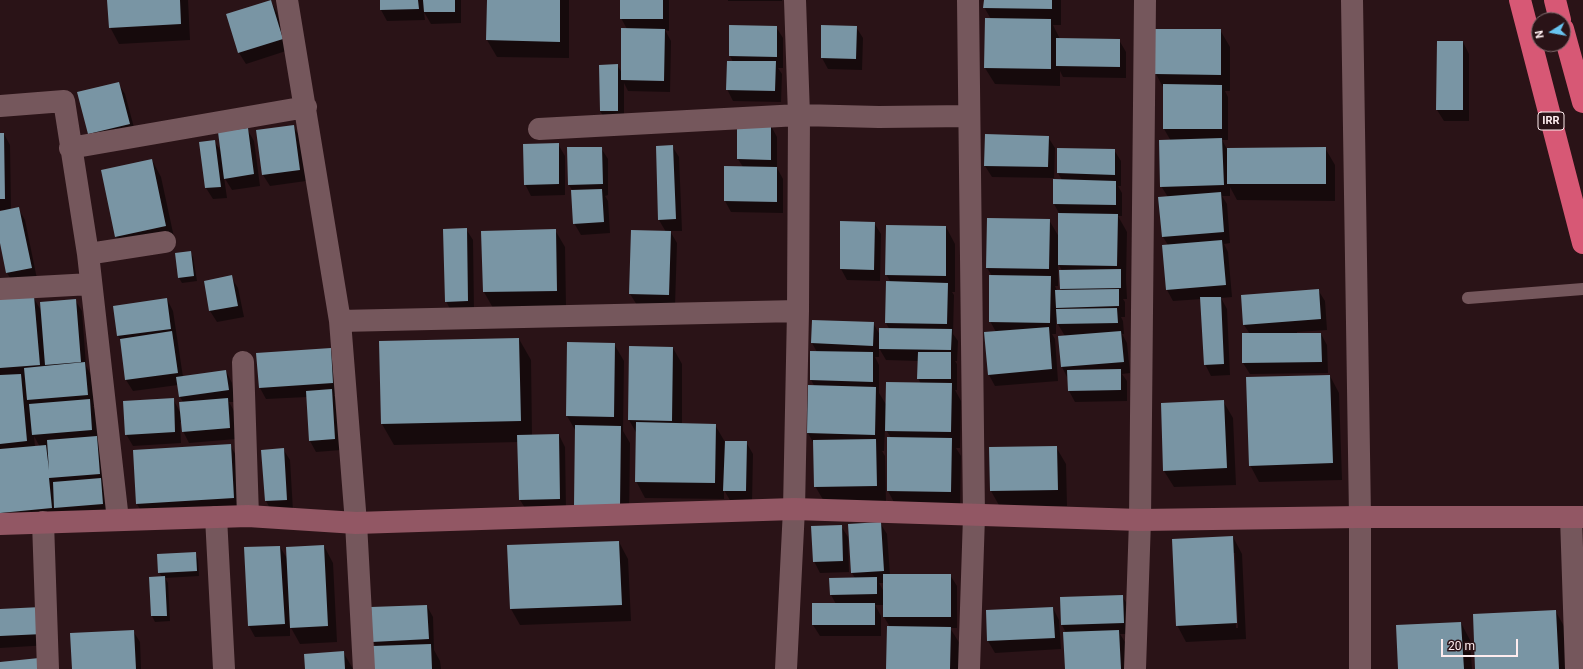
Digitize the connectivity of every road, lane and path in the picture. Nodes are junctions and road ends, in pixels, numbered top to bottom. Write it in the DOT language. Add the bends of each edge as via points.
graph roads {
  1 [pos="287,0"];
  2 [pos="795,0"];
  3 [pos="968,0"];
  4 [pos="1146,0"];
  5 [pos="1352,0"];
  6 [pos="1520,0"];
  7 [pos="1555,0"];
  8 [pos="1558,12"];
  9 [pos="1571,41"];
  10 [pos="1583,102"];
  11 [pos="0,106"];
  12 [pos="306,107"];
  13 [pos="799,115"];
  14 [pos="969,116"];
  15 [pos="540,129"];
  16 [pos="70,148"];
  17 [pos="165,242"];
  18 [pos="1583,242"];
  19 [pos="88,254"];
  20 [pos="91,284"];
  21 [pos="0,289"];
  22 [pos="1583,289"];
  23 [pos="1468,298"];
  24 [pos="798,311"];
  25 [pos="340,321"];
  26 [pos="243,362"];
  27 [pos="794,509"];
  28 [pos="248,516"];
  29 [pos="974,516"];
  30 [pos="216,517"];
  31 [pos="1360,517"];
  32 [pos="1577,517"];
  33 [pos="118,520"];
  34 [pos="1140,520"];
  35 [pos="43,522"];
  36 [pos="356,523"];
  37 [pos="0,524"];
  38 [pos="48,669"];
  39 [pos="224,669"];
  40 [pos="364,669"];
  41 [pos="786,669"];
  42 [pos="969,669"];
  43 [pos="1135,669"];
  44 [pos="1360,669"];
  45 [pos="1576,669"];
  1 -- 12 [label="street"];
  2 -- 13 [label="street"];
  3 -- 14 [label="street"];
  4 -- 34 [label="street"];
  5 -- 31 [label="street"];
  6 -- 18 [label="highway, IRR"];
  7 -- 8 [label="highway"];
  9 -- 10 [label="highway"];
  11 -- 16 [label="street" via="64,101"];
  12 -- 16 [label="street"];
  12 -- 25 [label="street"];
  13 -- 14 [label="street"];
  13 -- 15 [label="street"];
  13 -- 24 [label="street"];
  14 -- 29 [label="street"];
  16 -- 19 [label="street"];
  17 -- 19 [label="street"];
  19 -- 20 [label="street"];
  20 -- 21 [label="street"];
  20 -- 33 [label="street"];
  22 -- 23 [label="lane"];
  24 -- 25 [label="street"];
  24 -- 27 [label="street"];
  25 -- 36 [label="street"];
  26 -- 28 [label="street"];
  27 -- 29 [label="street"];
  27 -- 36 [label="street"];
  27 -- 41 [label="street"];
  28 -- 30 [label="street"];
  28 -- 36 [label="street"];
  29 -- 34 [label="street"];
  29 -- 42 [label="street"];
  30 -- 33 [label="street"];
  30 -- 39 [label="street"];
  31 -- 32 [label="street"];
  31 -- 34 [label="street"];
  31 -- 44 [label="street"];
  32 -- 45 [label="street"];
  33 -- 35 [label="street"];
  34 -- 43 [label="street"];
  35 -- 37 [label="street"];
  35 -- 38 [label="street"];
  36 -- 40 [label="street"];
}
